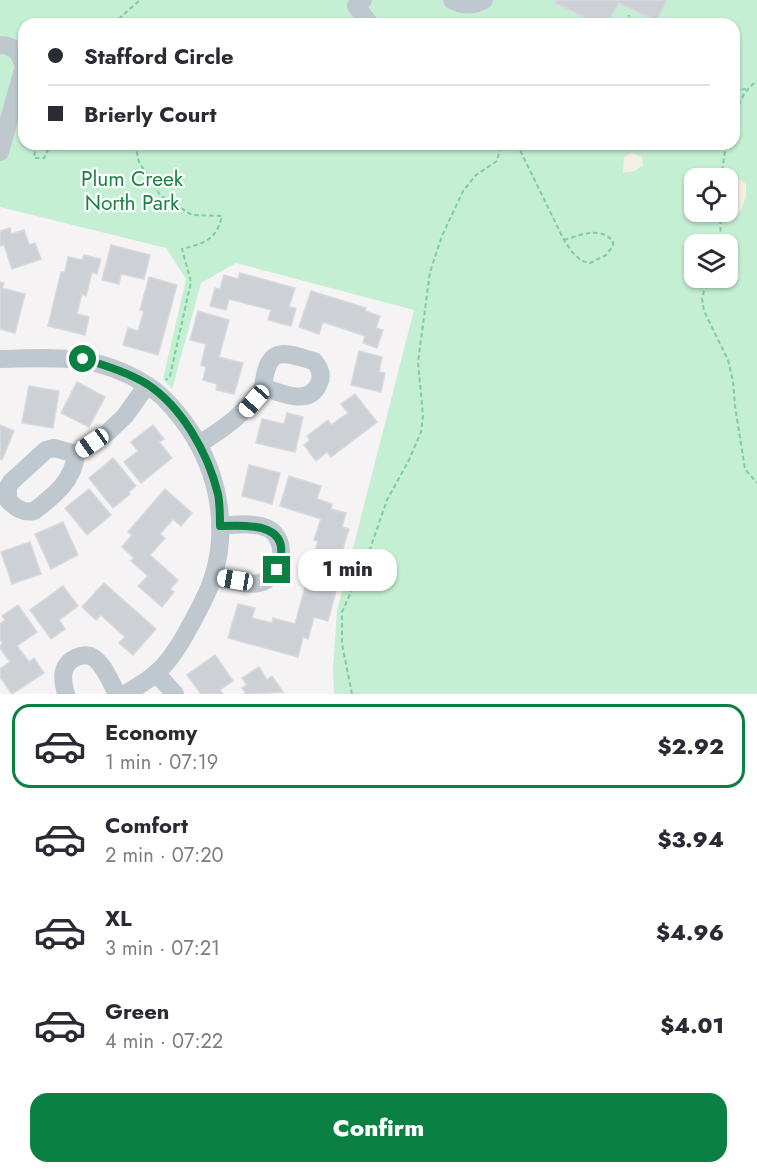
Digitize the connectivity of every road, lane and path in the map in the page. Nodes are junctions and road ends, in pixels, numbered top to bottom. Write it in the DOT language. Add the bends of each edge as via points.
graph roads {
  1 [pos="140,0"];
  2 [pos="363,0"];
  3 [pos="452,0"];
  4 [pos="484,0"];
  5 [pos="629,15"];
  6 [pos="119,18"];
  7 [pos="365,18"];
  8 [pos="629,18"];
  9 [pos="0,45"];
  10 [pos="18,52"];
  11 [pos="757,81"];
  12 [pos="18,88"];
  13 [pos="746,88"];
  14 [pos="740,89"];
  15 [pos="740,100"];
  16 [pos="35,150"];
  17 [pos="48,150"];
  18 [pos="136,150"];
  19 [pos="500,150"];
  20 [pos="520,150"];
  21 [pos="725,150"];
  22 [pos="0,152"];
  23 [pos="722,168"];
  24 [pos="564,240"];
  25 [pos="706,288"];
  26 [pos="0,359"];
  27 [pos="263,387"];
  28 [pos="152,388"];
  29 [pos="199,444"];
  30 [pos="76,454"];
  31 [pos="757,483"];
  32 [pos="220,526"];
  33 [pos="213,577"];
  34 [pos="156,673"];
  35 [pos="66,694"];
  36 [pos="117,694"];
  37 [pos="124,694"];
  38 [pos="175,694"];
  39 [pos="352,694"];
  1 -- 6 [label="path"];
  2 -- 7 [label="street" via="356,6"];
  3 -- 4 [label="street" via="464,5"];
  5 -- 8 [label="path"];
  9 -- 10 [label="street"];
  11 -- 13 [label="path"];
  12 -- 22 [label="street"];
  13 -- 14 [label="path"];
  13 -- 15 [label="path"];
  16 -- 17 [label="path" via="34,158 44,158"];
  18 -- 28 [label="path" via="139,162 160,195 192,215 222,216 219,230 211,237 182,249 191,282 170,376"];
  19 -- 39 [label="path" via="497,160 476,175 463,191 430,272 418,362 421,432 387,500 342,612 342,644"];
  20 -- 24 [label="path"];
  21 -- 23 [label="path"];
  24 -- 24 [label="path" via="582,261 590,263 606,255 613,246 613,241 603,233"];
  25 -- 31 [label="path" via="704,311 728,360 733,381 745,469"];
  26 -- 28 [label="street" via="83,359"];
  27 -- 29 [label="street" via="232,423"];
  28 -- 29 [label="street" via="180,416"];
  28 -- 30 [label="street" via="107,433"];
  29 -- 32 [label="street" via="218,495"];
  32 -- 33 [label="street"];
  32 -- 33 [label="street" via="266,528 278,538 280,562 272,577 257,584"];
  33 -- 34 [label="street" via="180,644"];
  34 -- 37 [label="street"];
  34 -- 38 [label="street"];
  35 -- 36 [label="street" via="63,672 70,661 90,656 96,659"];
}
